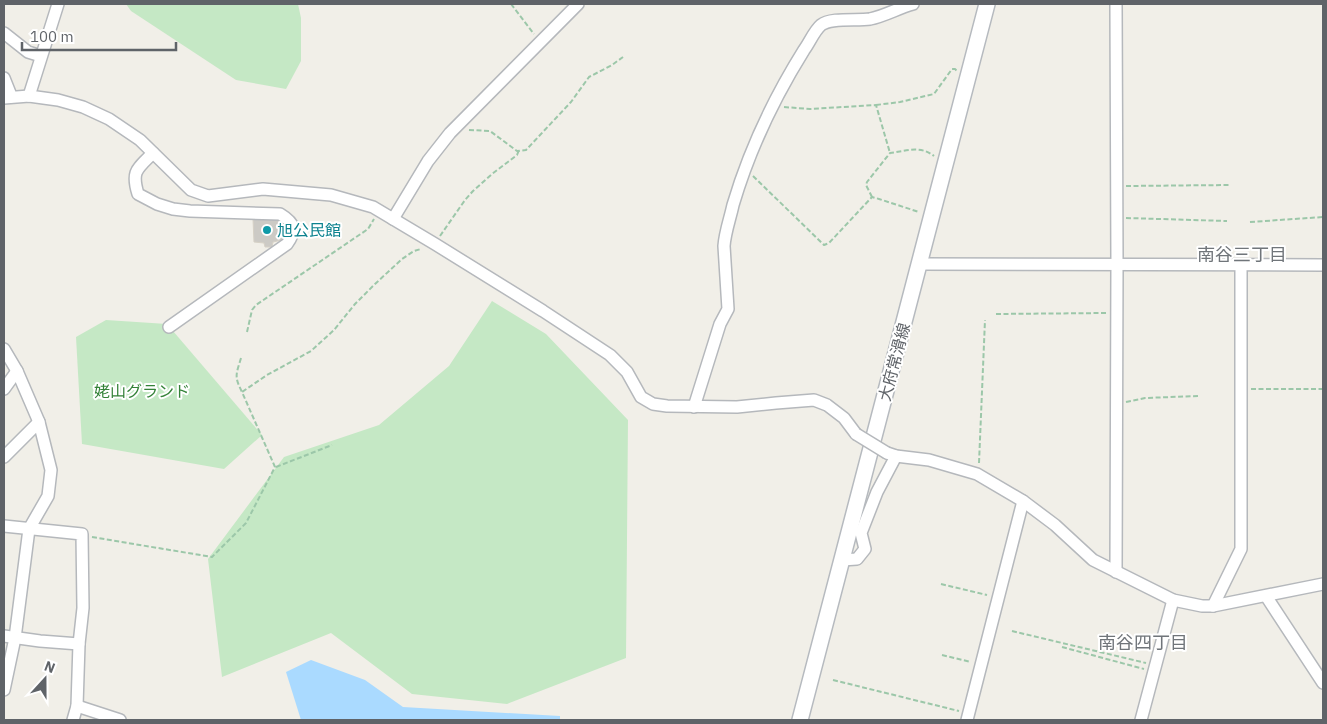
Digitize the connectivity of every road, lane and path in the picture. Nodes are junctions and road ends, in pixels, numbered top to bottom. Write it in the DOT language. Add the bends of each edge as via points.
graph roads {
  1 [pos="58,4"];
  2 [pos="511,4"];
  3 [pos="578,4"];
  4 [pos="913,4"];
  5 [pos="987,4"];
  6 [pos="1116,4"];
  7 [pos="4,33"];
  8 [pos="540,42"];
  9 [pos="41,56"];
  10 [pos="623,57"];
  11 [pos="958,71"];
  12 [pos="4,78"];
  13 [pos="28,96"];
  14 [pos="7,97"];
  15 [pos="774,104"];
  16 [pos="876,105"];
  17 [pos="457,126"];
  18 [pos="520,150"];
  19 [pos="153,153"];
  20 [pos="890,154"];
  21 [pos="946,164"];
  22 [pos="745,170"];
  23 [pos="1229,185"];
  24 [pos="1117,187"];
  25 [pos="872,197"];
  26 [pos="379,211"];
  27 [pos="919,212"];
  28 [pos="1117,217"];
  29 [pos="1323,217"];
  30 [pos="393,219"];
  31 [pos="1226,221"];
  32 [pos="1250,222"];
  33 [pos="433,243"];
  34 [pos="920,264"];
  35 [pos="1117,264"];
  36 [pos="1241,265"];
  37 [pos="1323,265"];
  38 [pos="1117,313"];
  39 [pos="996,314"];
  40 [pos="985,320"];
  41 [pos="169,327"];
  42 [pos="247,332"];
  43 [pos="4,349"];
  44 [pos="241,358"];
  45 [pos="17,371"];
  46 [pos="4,389"];
  47 [pos="1242,389"];
  48 [pos="1323,389"];
  49 [pos="242,392"];
  50 [pos="1198,396"];
  51 [pos="1117,403"];
  52 [pos="694,407"];
  53 [pos="39,422"];
  54 [pos="332,445"];
  55 [pos="892,455"];
  56 [pos="4,457"];
  57 [pos="275,467"];
  58 [pos="976,474"];
  59 [pos="1023,501"];
  60 [pos="4,526"];
  61 [pos="29,528"];
  62 [pos="82,535"];
  63 [pos="842,560"];
  64 [pos="1116,572"];
  65 [pos="941,584"];
  66 [pos="1323,584"];
  67 [pos="1266,596"];
  68 [pos="998,598"];
  69 [pos="1173,600"];
  70 [pos="1213,606"];
  71 [pos="1012,631"];
  72 [pos="9,637"];
  73 [pos="79,644"];
  74 [pos="1062,647"];
  75 [pos="942,655"];
  76 [pos="981,664"];
  77 [pos="1155,668"];
  78 [pos="833,680"];
  79 [pos="1323,683"];
  80 [pos="4,689"];
  81 [pos="77,706"];
  82 [pos="968,717"];
  83 [pos="73,720"];
  84 [pos="120,720"];
  85 [pos="800,720"];
  86 [pos="1141,720"];
  1 -- 9 [label="street"];
  2 -- 8 [label="path"];
  3 -- 8 [label="street"];
  4 -- 15 [label="street" via="881,16 822,24"];
  5 -- 21 [label="main road, 大府常滑線"];
  6 -- 24 [label="street"];
  7 -- 9 [label="street" via="28,52"];
  8 -- 17 [label="street"];
  9 -- 13 [label="street"];
  10 -- 18 [label="path" via="589,76 571,102 526,150"];
  11 -- 16 [label="path" via="952,69 934,94"];
  12 -- 14 [label="street" via="10,93"];
  13 -- 14 [label="street"];
  13 -- 19 [label="street" via="83,107 109,119"];
  15 -- 16 [label="path" via="793,108"];
  15 -- 22 [label="street"];
  16 -- 20 [label="path"];
  17 -- 18 [label="path" via="462,130 490,131"];
  17 -- 30 [label="street" via="428,161"];
  18 -- 33 [label="path" via="465,200"];
  19 -- 26 [label="street" via="191,190 208,196 263,189 287,190 331,195"];
  19 -- 41 [label="street" via="138,168 134,181 138,194 173,209 280,214 289,219 294,228 287,244"];
  20 -- 21 [label="path" via="922,150"];
  20 -- 25 [label="path" via="867,182"];
  21 -- 34 [label="main road, 大府常滑線"];
  22 -- 25 [label="path" via="824,245"];
  22 -- 52 [label="street" via="725,236 728,309 720,324"];
  23 -- 24 [label="path"];
  24 -- 28 [label="street"];
  25 -- 27 [label="path"];
  26 -- 30 [label="street"];
  26 -- 42 [label="path" via="368,229 256,305"];
  28 -- 31 [label="path"];
  28 -- 35 [label="street"];
  29 -- 32 [label="path"];
  30 -- 33 [label="street"];
  33 -- 49 [label="path" via="402,259 311,351"];
  33 -- 52 [label="street" via="610,355 626,372 641,397 653,404"];
  34 -- 35 [label="street"];
  34 -- 63 [label="main road, 大府常滑線"];
  35 -- 36 [label="street"];
  35 -- 38 [label="street"];
  36 -- 37 [label="street"];
  36 -- 47 [label="street"];
  38 -- 39 [label="path"];
  38 -- 51 [label="street"];
  40 -- 58 [label="path" via="979,469"];
  43 -- 45 [label="street"];
  44 -- 49 [label="path" via="236,381"];
  45 -- 46 [label="street"];
  45 -- 53 [label="street"];
  47 -- 48 [label="path"];
  47 -- 70 [label="street" via="1241,549"];
  49 -- 57 [label="path"];
  50 -- 51 [label="path" via="1145,398"];
  51 -- 64 [label="street"];
  52 -- 55 [label="street, bridge" via="737,407 814,400 844,418 856,434"];
  53 -- 56 [label="street"];
  53 -- 61 [label="street" via="51,470 48,496"];
  54 -- 57 [label="path"];
  55 -- 58 [label="street" via="928,460"];
  55 -- 63 [label="street" via="861,533 865,549 857,559"];
  57 -- 62 [label="path" via="246,522 212,558"];
  58 -- 59 [label="street"];
  59 -- 64 [label="street" via="1093,560"];
  59 -- 68 [label="street"];
  60 -- 61 [label="street"];
  61 -- 62 [label="street"];
  61 -- 72 [label="street"];
  62 -- 73 [label="street" via="83,608"];
  63 -- 85 [label="main road, 大府常滑線"];
  64 -- 69 [label="street"];
  65 -- 68 [label="path"];
  66 -- 67 [label="street"];
  67 -- 70 [label="street"];
  67 -- 79 [label="street"];
  68 -- 76 [label="street"];
  69 -- 70 [label="street"];
  69 -- 77 [label="street"];
  71 -- 77 [label="path"];
  72 -- 73 [label="street"];
  72 -- 80 [label="street"];
  73 -- 81 [label="street"];
  74 -- 77 [label="path"];
  75 -- 76 [label="path"];
  76 -- 82 [label="street"];
  77 -- 86 [label="street"];
  78 -- 82 [label="path"];
  81 -- 83 [label="street"];
  81 -- 84 [label="street"];
}
